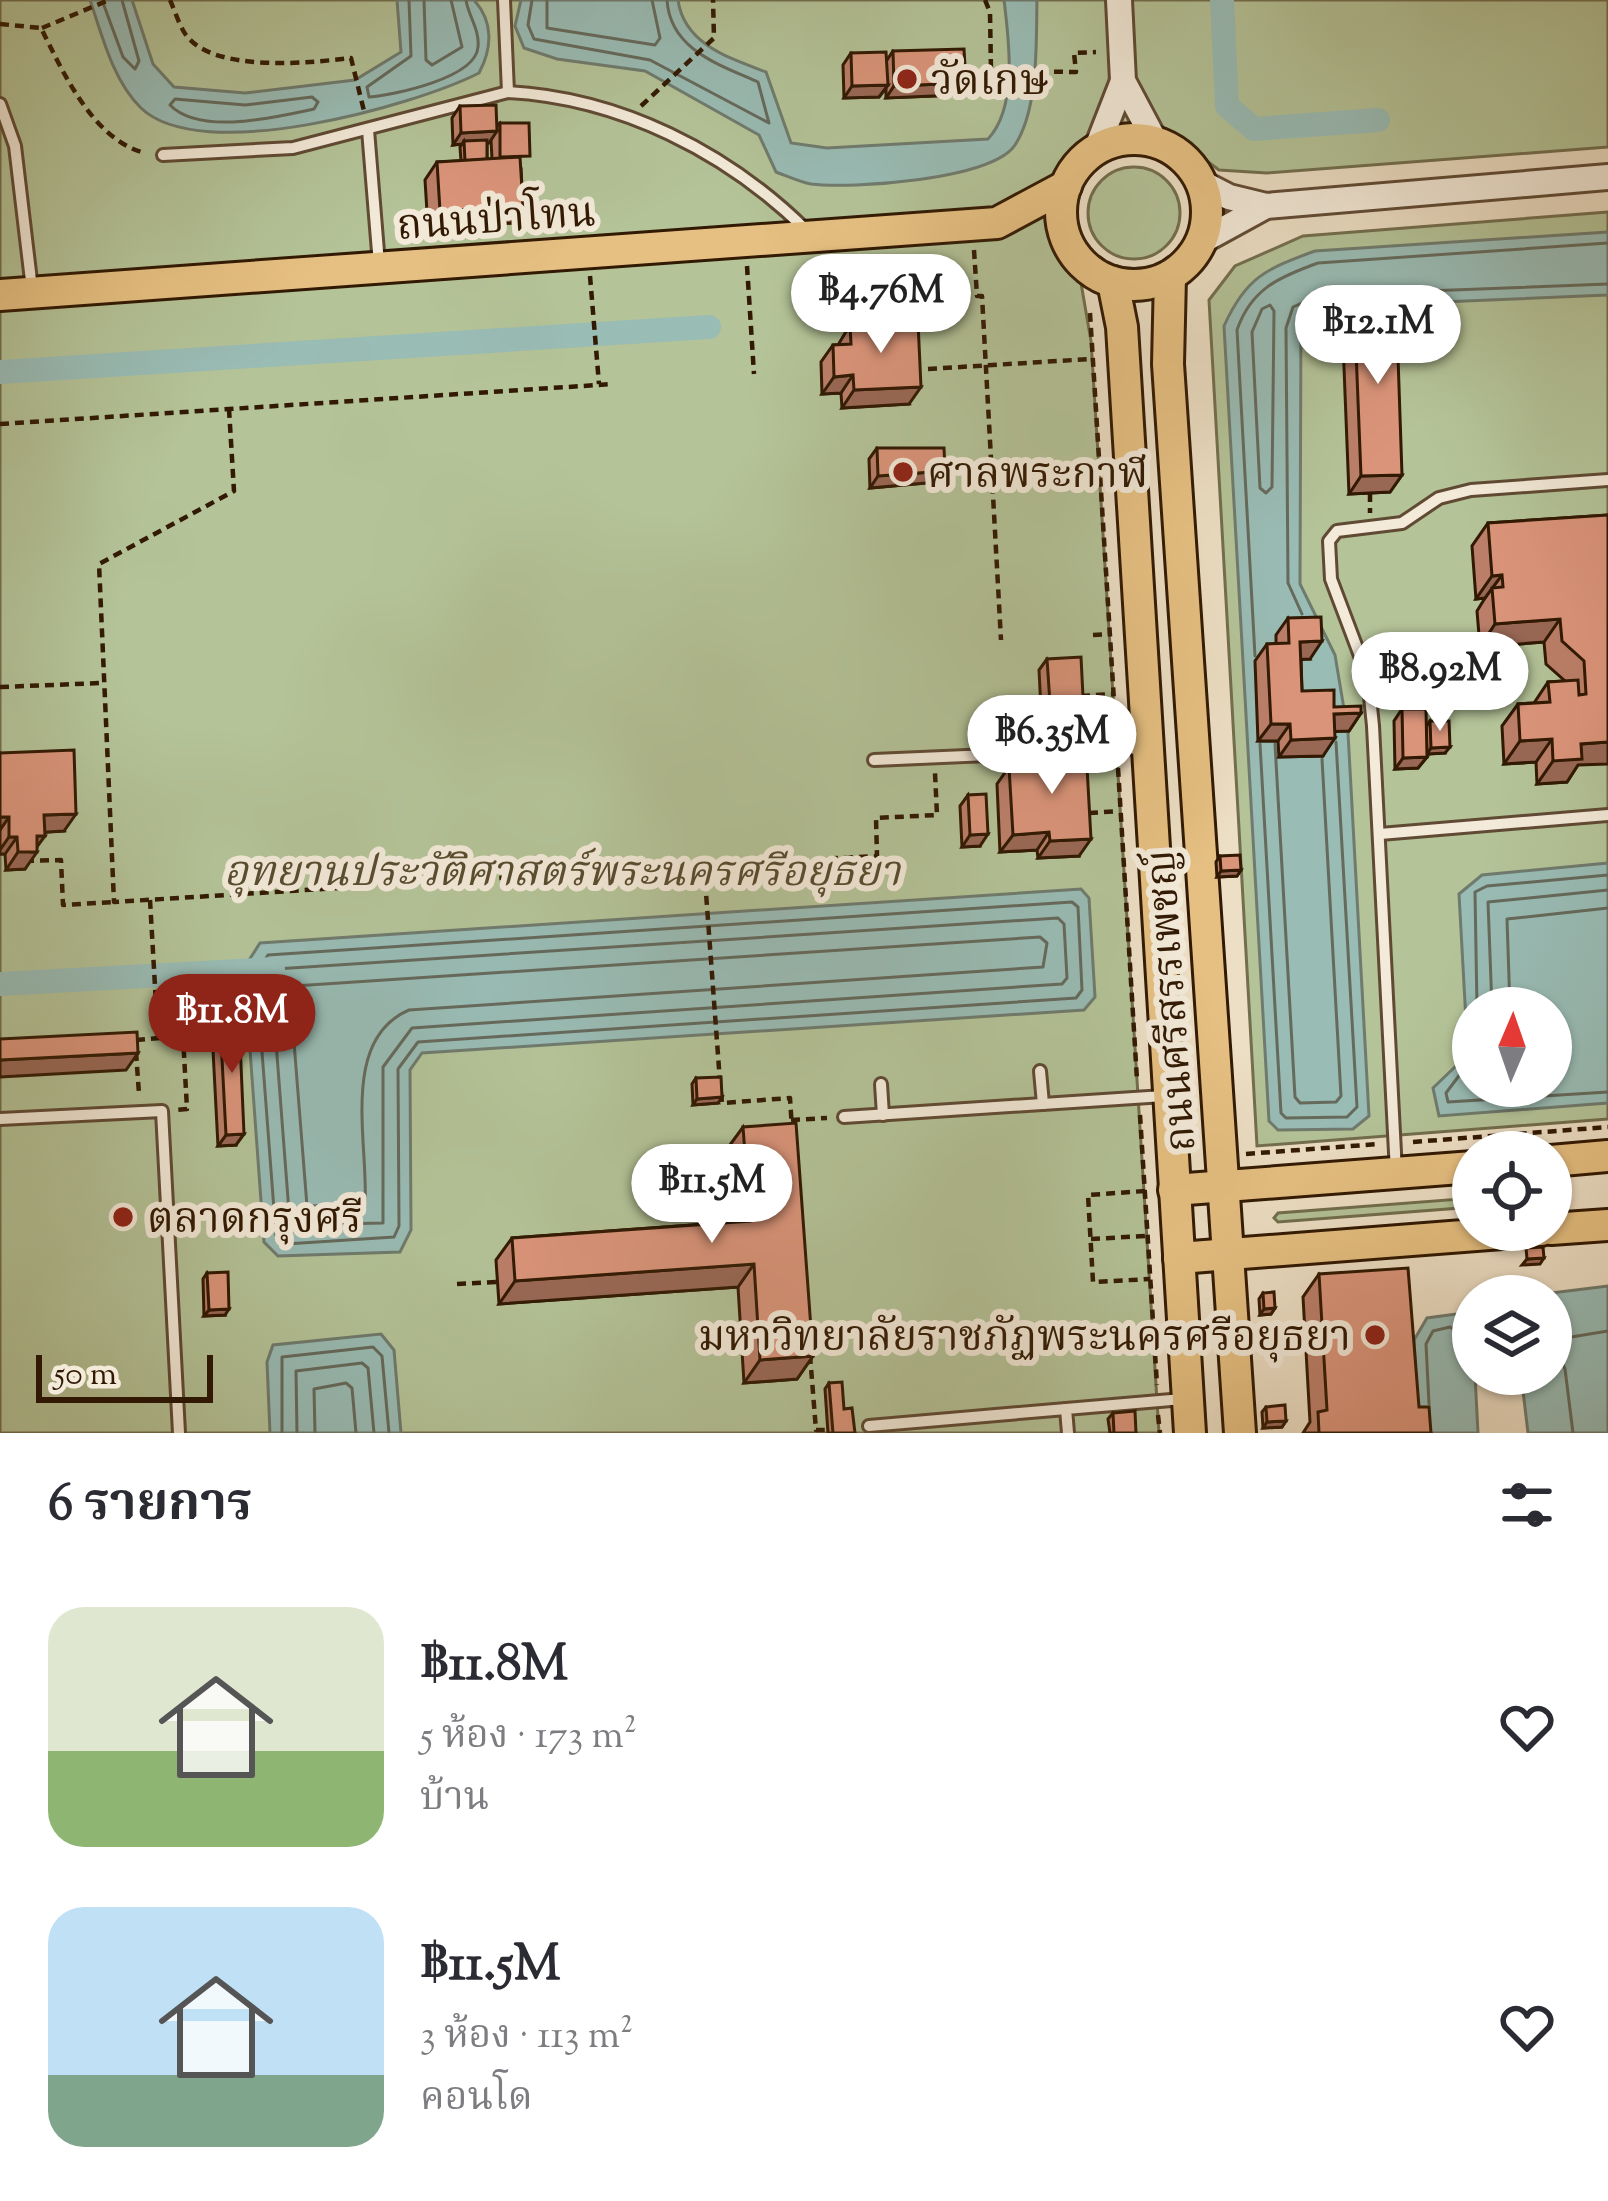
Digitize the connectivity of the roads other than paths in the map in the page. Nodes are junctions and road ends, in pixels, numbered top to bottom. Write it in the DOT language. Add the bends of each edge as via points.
graph roads {
  1 [pos="504,0"];
  2 [pos="1119,0"];
  3 [pos="1123,81"];
  4 [pos="508,92"];
  5 [pos="0,104"];
  6 [pos="367,125"];
  7 [pos="1156,143"];
  8 [pos="15,146"];
  9 [pos="0,147"];
  10 [pos="1096,150"];
  11 [pos="163,155"];
  12 [pos="1608,177"];
  13 [pos="1201,182"];
  14 [pos="1066,186"];
  15 [pos="1266,206"];
  16 [pos="998,223"];
  17 [pos="813,236"];
  18 [pos="1202,241"];
  19 [pos="1070,248"];
  20 [pos="380,268"];
  21 [pos="1170,276"];
  22 [pos="1102,277"];
  23 [pos="32,292"];
  24 [pos="0,295"];
  25 [pos="1608,480"];
  26 [pos="1183,583"];
  27 [pos="1136,585"];
  28 [pos="1190,689"];
  29 [pos="1127,693"];
  30 [pos="1131,749"];
  31 [pos="874,760"];
  32 [pos="1608,814"];
  33 [pos="1380,834"];
  34 [pos="1040,1071"];
  35 [pos="881,1084"];
  36 [pos="1153,1097"];
  37 [pos="1043,1104"];
  38 [pos="883,1115"];
  39 [pos="0,1118"];
  40 [pos="844,1118"];
  41 [pos="1608,1156"];
  42 [pos="1395,1158"];
  43 [pos="1572,1159"];
  44 [pos="1452,1165"];
  45 [pos="1223,1171"];
  46 [pos="1159,1191"];
  47 [pos="1608,1225"];
  48 [pos="1572,1228"];
  49 [pos="1452,1237"];
  50 [pos="1229,1254"];
  51 [pos="1179,1258"];
  52 [pos="1173,1400"];
  53 [pos="1066,1409"];
  54 [pos="869,1426"];
  55 [pos="179,1433"];
  56 [pos="1068,1433"];
  57 [pos="1190,1433"];
  58 [pos="1240,1433"];
  1 -- 4 [label="lane"];
  2 -- 3 [label="street"];
  3 -- 7 [label="street"];
  3 -- 10 [label="street"];
  4 -- 6 [label="lane"];
  4 -- 17 [label="lane" via="574,101 680,139 746,177"];
  5 -- 8 [label="lane"];
  6 -- 11 [label="lane" via="293,148"];
  6 -- 20 [label="lane"];
  7 -- 10 [label="main road" via="1126,140"];
  7 -- 13 [label="main road" via="1183,158"];
  8 -- 9 [label="lane"];
  8 -- 23 [label="lane"];
  10 -- 14 [label="main road"];
  12 -- 15 [label="street"];
  13 -- 15 [label="street"];
  13 -- 18 [label="main road"];
  14 -- 16 [label="main road, ถนนป่าโทน"];
  14 -- 19 [label="main road" via="1061,218"];
  15 -- 18 [label="street"];
  16 -- 17 [label="main road, ถนนป่าโทน"];
  16 -- 19 [label="main road, ถนนป่าโทน"];
  17 -- 20 [label="main road, ถนนป่าโทน"];
  18 -- 21 [label="main road"];
  19 -- 22 [label="main road"];
  20 -- 23 [label="main road, ถนนป่าโทน"];
  21 -- 22 [label="main road" via="1132,285"];
  21 -- 26 [label="main road, ถนนศรีสรรเพชญ์"];
  22 -- 27 [label="main road, ถนนศรีสรรเพชญ์" via="1123,327"];
  23 -- 24 [label="main road, ถนนป่าโทน"];
  25 -- 33 [label="lane" via="1471,490 1438,498 1402,523 1337,530 1329,541 1331,579 1368,677"];
  26 -- 27 [label="main road" via="1149,593"];
  26 -- 28 [label="main road, ถนนศรีสรรเพชญ์"];
  27 -- 29 [label="main road, ถนนศรีสรรเพชญ์"];
  28 -- 29 [label="main road" via="1175,682"];
  28 -- 45 [label="main road, ถนนศรีสรรเพชญ์"];
  29 -- 30 [label="main road, ถนนศรีสรรเพชญ์"];
  30 -- 31 [label="lane"];
  30 -- 36 [label="main road, ถนนศรีสรรเพชญ์"];
  32 -- 33 [label="lane"];
  33 -- 42 [label="lane"];
  34 -- 37 [label="lane"];
  35 -- 38 [label="lane"];
  36 -- 37 [label="lane"];
  36 -- 46 [label="main road, ถนนศรีสรรเพชญ์"];
  37 -- 38 [label="lane"];
  38 -- 40 [label="lane"];
  39 -- 55 [label="lane" via="162,1111"];
  41 -- 43 [label="main road"];
  42 -- 44 [label="main road"];
  42 -- 45 [label="main road"];
  45 -- 46 [label="main road"];
  45 -- 50 [label="main road, ถนนศรีสรรเพชญ์"];
  46 -- 51 [label="main road, ถนนศรีสรรเพชญ์"];
  47 -- 48 [label="main road"];
  49 -- 50 [label="main road"];
  50 -- 51 [label="main road"];
  50 -- 58 [label="main road, ถนนศรีสรรเพชญ์"];
  51 -- 52 [label="main road, ถนนศรีสรรเพชญ์"];
  52 -- 53 [label="lane"];
  52 -- 57 [label="main road, ถนนศรีสรรเพชญ์"];
  53 -- 54 [label="lane"];
  53 -- 56 [label="lane"];
}
